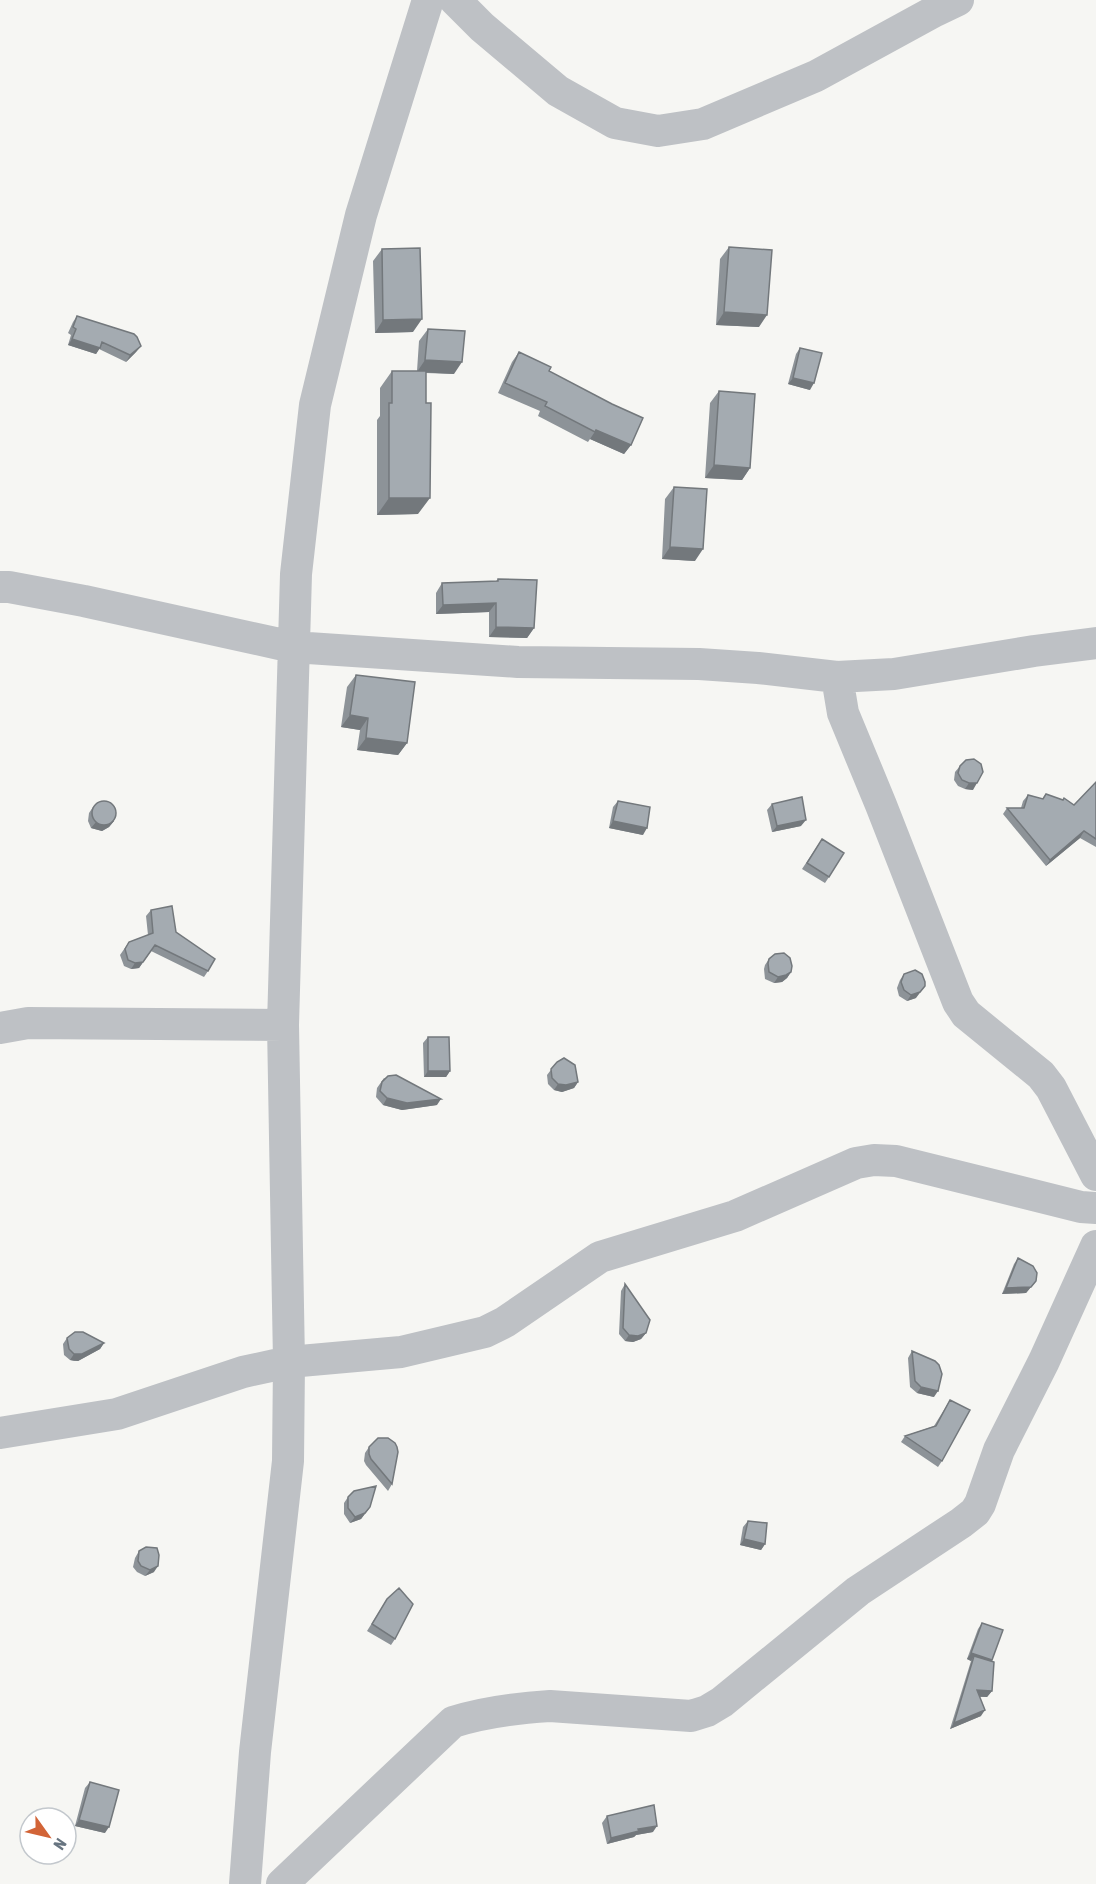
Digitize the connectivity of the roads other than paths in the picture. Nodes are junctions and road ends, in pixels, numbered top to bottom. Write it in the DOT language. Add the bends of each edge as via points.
graph roads {
  1 [pos="428,0"];
  2 [pos="455,0"];
  3 [pos="958,0"];
  4 [pos="0,587"];
  5 [pos="1096,643"];
  6 [pos="293,647"];
  7 [pos="837,676"];
  8 [pos="283,1025"];
  9 [pos="0,1028"];
  10 [pos="1096,1175"];
  11 [pos="1096,1208"];
  12 [pos="1096,1246"];
  13 [pos="289,1362"];
  14 [pos="0,1433"];
  15 [pos="245,1884"];
  16 [pos="282,1884"];
  1 -- 6 [label="street" via="361,215 315,405 296,574"];
  2 -- 3 [label="street" via="558,91 615,123 658,131 703,124 816,76"];
  4 -- 6 [label="street" via="84,601"];
  5 -- 7 [label="street" via="894,674"];
  6 -- 7 [label="street" via="518,662 699,664"];
  6 -- 8 [label="street"];
  7 -- 10 [label="street" via="843,714 958,1002 966,1014 1041,1075"];
  8 -- 9 [label="street" via="28,1023"];
  8 -- 13 [label="street"];
  11 -- 13 [label="street" via="896,1161 856,1162 735,1216 600,1257 485,1332 401,1352"];
  12 -- 16 [label="street" via="999,1450 981,1504 961,1523 858,1591 707,1712 691,1716 550,1706 453,1722"];
  13 -- 14 [label="street" via="243,1372 117,1414"];
  13 -- 15 [label="street" via="288,1461 255,1752"];
}
